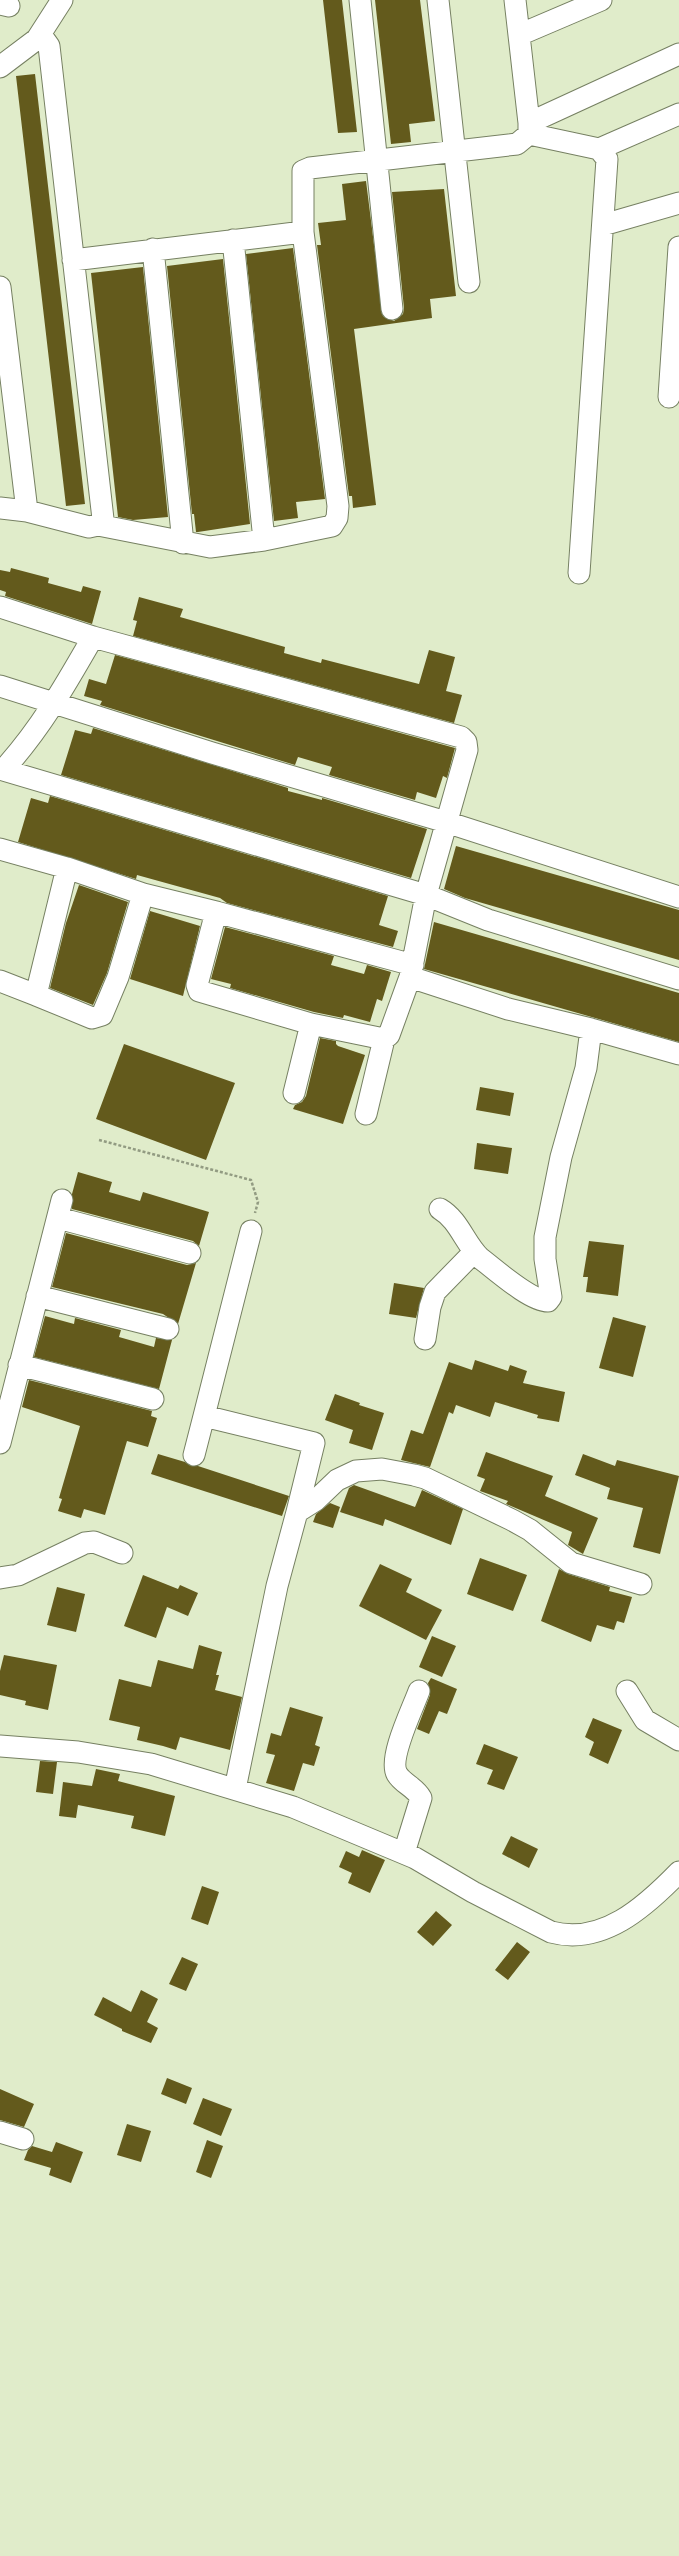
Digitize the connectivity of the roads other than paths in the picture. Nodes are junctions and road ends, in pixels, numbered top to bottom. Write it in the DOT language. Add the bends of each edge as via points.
graph roads {
  1 [pos="62,0"];
  2 [pos="360,0"];
  3 [pos="438,0"];
  4 [pos="515,0"];
  5 [pos="599,0"];
  6 [pos="519,35"];
  7 [pos="37,39"];
  8 [pos="679,54"];
  9 [pos="0,67"];
  10 [pos="679,114"];
  11 [pos="535,131"];
  12 [pos="599,149"];
  13 [pos="455,151"];
  14 [pos="377,160"];
  15 [pos="679,203"];
  16 [pos="603,225"];
  17 [pos="304,232"];
  18 [pos="233,240"];
  19 [pos="153,249"];
  20 [pos="679,258"];
  21 [pos="73,260"];
  22 [pos="469,282"];
  23 [pos="0,287"];
  24 [pos="392,309"];
  25 [pos="669,397"];
  26 [pos="0,508"];
  27 [pos="27,512"];
  28 [pos="98,525"];
  29 [pos="264,540"];
  30 [pos="183,543"];
  31 [pos="579,573"];
  32 [pos="0,607"];
  33 [pos="93,637"];
  34 [pos="0,686"];
  35 [pos="55,704"];
  36 [pos="1,770"];
  37 [pos="446,822"];
  38 [pos="0,849"];
  39 [pos="66,868"];
  40 [pos="143,894"];
  41 [pos="426,895"];
  42 [pos="679,897"];
  43 [pos="216,912"];
  44 [pos="411,971"];
  45 [pos="679,979"];
  46 [pos="0,981"];
  47 [pos="36,995"];
  48 [pos="311,1024"];
  49 [pos="591,1028"];
  50 [pos="384,1039"];
  51 [pos="679,1054"];
  52 [pos="294,1094"];
  53 [pos="366,1114"];
  54 [pos="440,1209"];
  55 [pos="251,1231"];
  56 [pos="474,1252"];
  57 [pos="190,1253"];
  58 [pos="37,1296"];
  59 [pos="168,1329"];
  60 [pos="426,1339"];
  61 [pos="20,1365"];
  62 [pos="153,1399"];
  63 [pos="204,1416"];
  64 [pos="0,1443"];
  65 [pos="194,1454"];
  66 [pos="297,1512"];
  67 [pos="122,1553"];
  68 [pos="0,1578"];
  69 [pos="641,1584"];
  70 [pos="419,1691"];
  71 [pos="627,1691"];
  72 [pos="679,1740"];
  73 [pos="0,1746"];
  74 [pos="235,1789"];
  75 [pos="404,1853"];
  76 [pos="679,1872"];
  77 [pos="0,2132"];
  78 [pos="23,2139"];
  1 -- 7 [label="street"];
  2 -- 14 [label="street"];
  3 -- 13 [label="street"];
  4 -- 6 [label="street"];
  5 -- 6 [label="street"];
  6 -- 11 [label="street"];
  7 -- 9 [label="street"];
  7 -- 21 [label="street" via="44,39 49,46"];
  8 -- 11 [label="street"];
  10 -- 12 [label="street"];
  11 -- 12 [label="street" via="577,145"];
  11 -- 13 [label="street" via="517,144"];
  12 -- 16 [label="street" via="607,159"];
  13 -- 14 [label="street"];
  13 -- 22 [label="street"];
  14 -- 17 [label="street" via="303,171"];
  14 -- 24 [label="street"];
  15 -- 16 [label="street"];
  16 -- 31 [label="street"];
  17 -- 18 [label="street"];
  17 -- 29 [label="street" via="338,506 337,518 332,526"];
  18 -- 19 [label="street"];
  18 -- 29 [label="street"];
  19 -- 21 [label="street"];
  19 -- 30 [label="street"];
  20 -- 25 [label="street"];
  21 -- 28 [label="street" via="103,519"];
  23 -- 27 [label="street"];
  26 -- 27 [label="street"];
  27 -- 28 [label="street" via="89,527"];
  28 -- 30 [label="street"];
  29 -- 30 [label="street" via="210,547"];
  32 -- 33 [label="street"];
  33 -- 35 [label="street"];
  33 -- 37 [label="street" via="461,737 466,742 467,750"];
  34 -- 35 [label="street"];
  35 -- 36 [label="street" via="22,750"];
  35 -- 37 [label="street"];
  36 -- 41 [label="street"];
  37 -- 41 [label="street"];
  37 -- 42 [label="street"];
  38 -- 39 [label="street"];
  39 -- 40 [label="street"];
  39 -- 47 [label="street"];
  40 -- 43 [label="street"];
  40 -- 47 [label="street" via="118,977 102,1015 92,1018"];
  41 -- 44 [label="street"];
  41 -- 45 [label="street" via="488,920"];
  43 -- 44 [label="street"];
  43 -- 48 [label="street" via="197,985 199,991"];
  44 -- 49 [label="street" via="508,1009"];
  44 -- 50 [label="street" via="389,1036"];
  46 -- 47 [label="street"];
  48 -- 50 [label="street"];
  48 -- 52 [label="street"];
  49 -- 51 [label="street"];
  49 -- 56 [label="street" via="586,1068 561,1157 545,1237 545,1259 551,1297 548,1302 543,1302 530,1294"];
  50 -- 53 [label="street"];
  54 -- 56 [label="street" via="449,1215"];
  55 -- 63 [label="street"];
  56 -- 60 [label="street" via="435,1292 430,1307"];
  57 -- 58 [label="street" via="60,1209"];
  58 -- 59 [label="street"];
  58 -- 61 [label="street"];
  61 -- 62 [label="street"];
  61 -- 64 [label="street"];
  63 -- 65 [label="street"];
  63 -- 66 [label="street" via="314,1443"];
  66 -- 69 [label="street" via="316,1500 337,1480 356,1471 382,1469 414,1475 425,1478 530,1530 571,1563"];
  66 -- 74 [label="street" via="277,1586"];
  67 -- 68 [label="street" via="94,1542 85,1543 18,1575"];
  70 -- 75 [label="street" via="394,1760 397,1774 416,1790 421,1798"];
  71 -- 72 [label="street" via="644,1720"];
  73 -- 74 [label="street" via="78,1752 151,1764"];
  74 -- 75 [label="street" via="301,1810"];
  75 -- 76 [label="street" via="551,1932 572,1936 590,1934 612,1926 644,1904"];
  77 -- 78 [label="street"];
}
